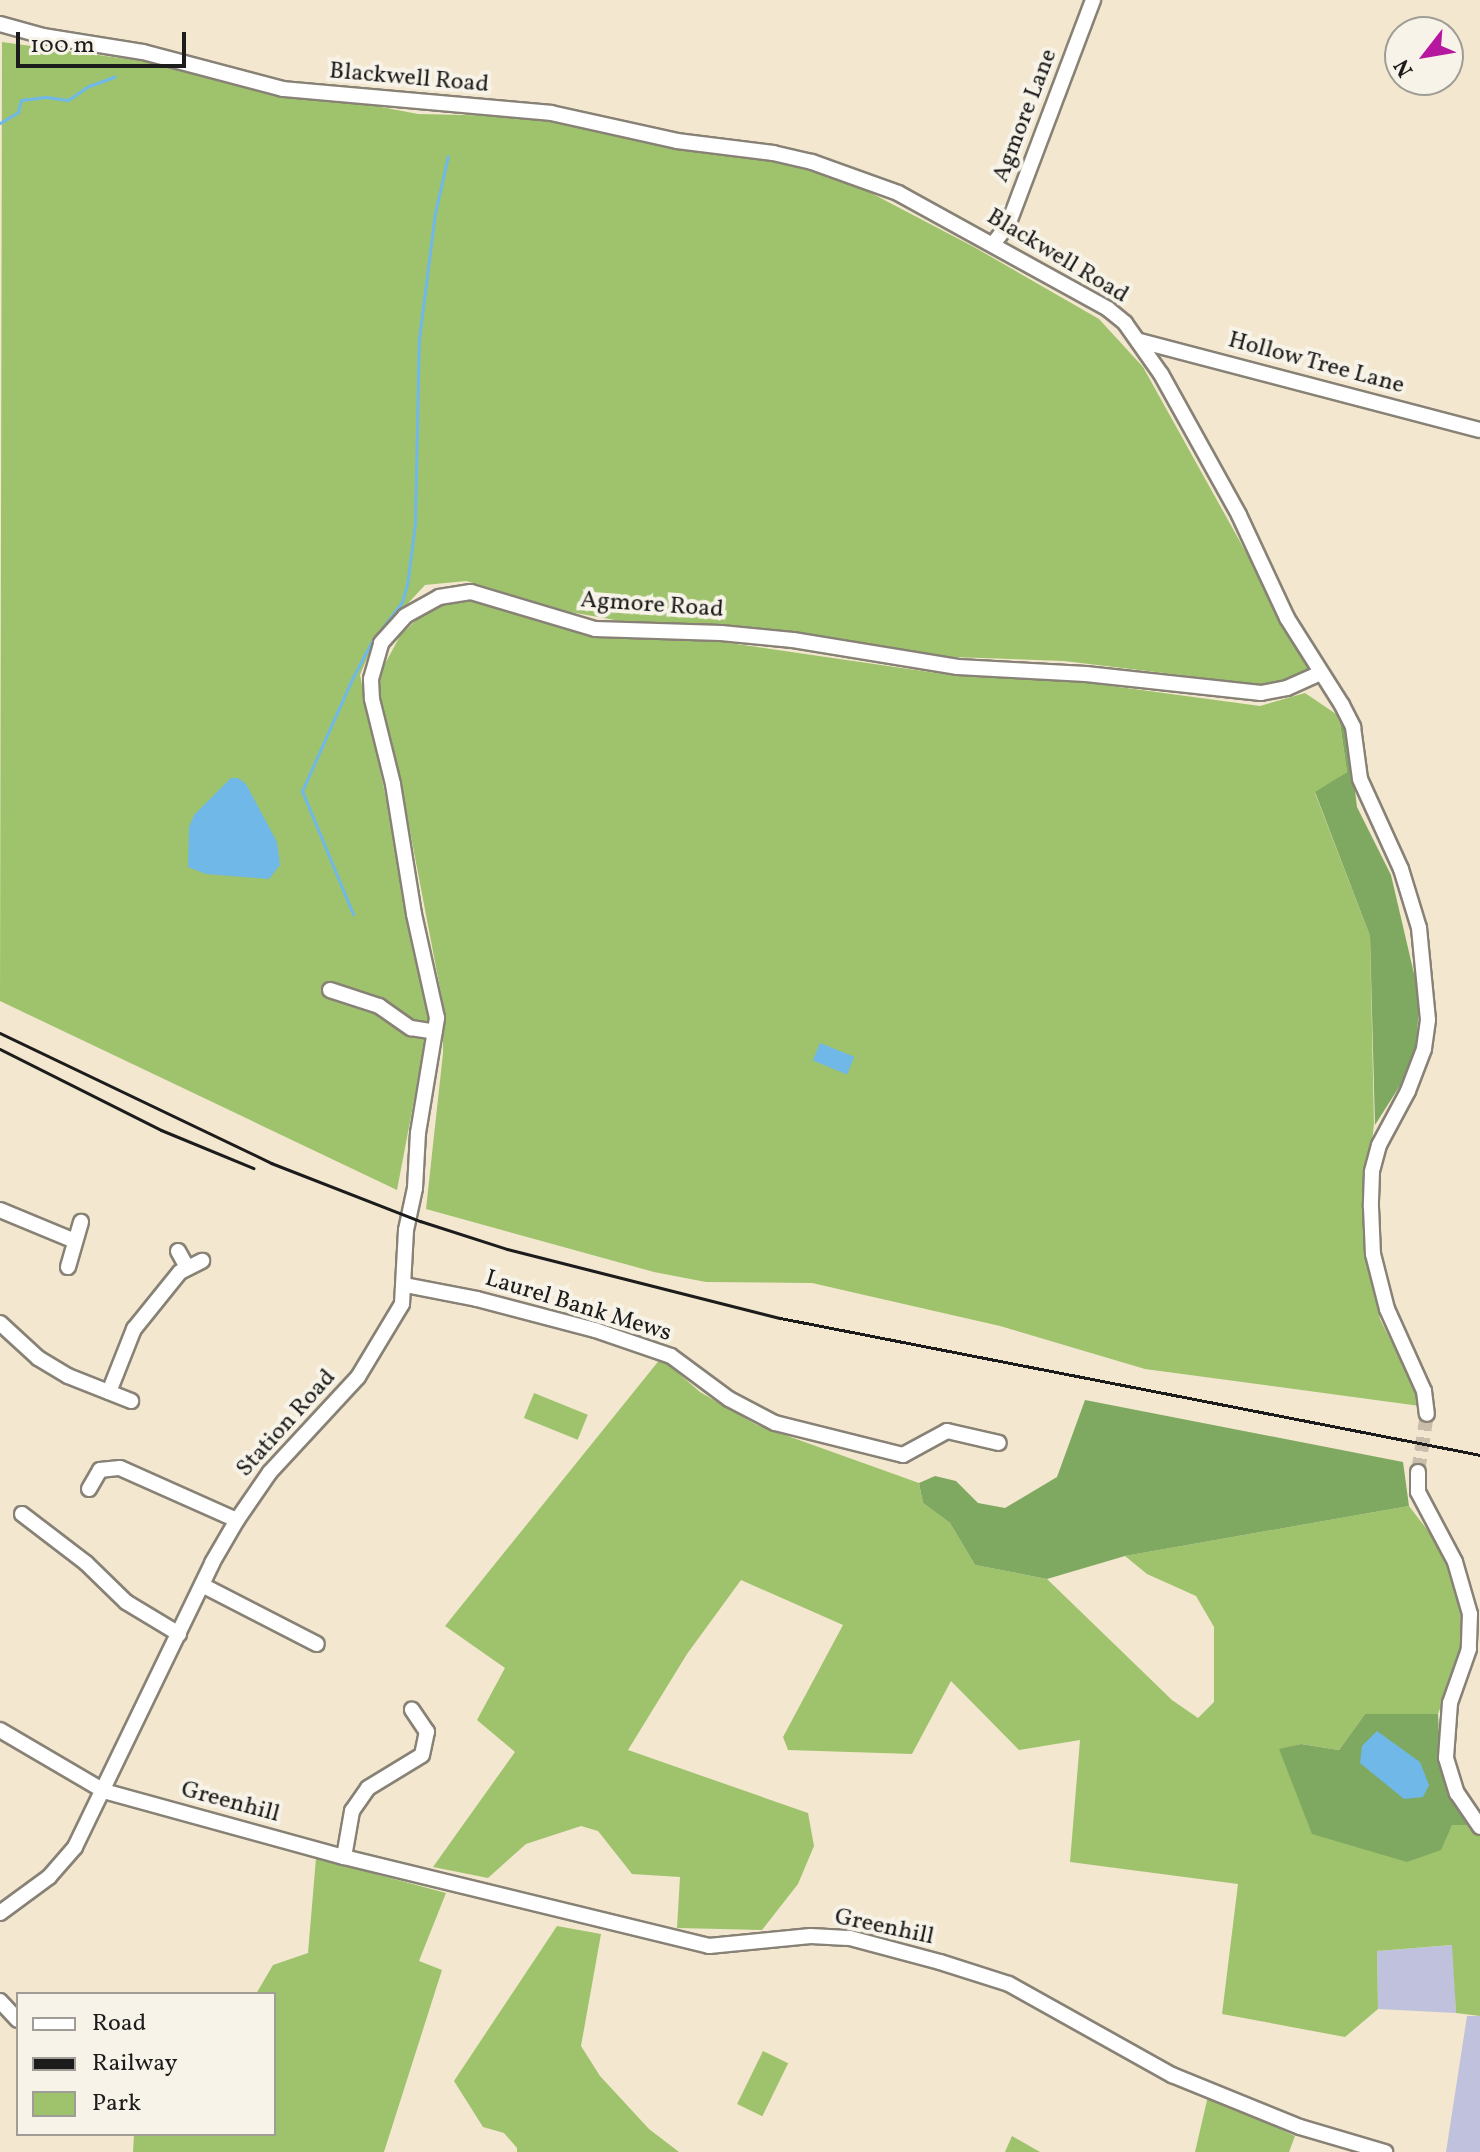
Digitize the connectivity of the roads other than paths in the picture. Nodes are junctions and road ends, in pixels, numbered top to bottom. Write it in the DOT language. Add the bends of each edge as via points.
graph roads {
  1 [pos="1093,0"];
  2 [pos="0,24"];
  3 [pos="993,244"];
  4 [pos="1140,341"];
  5 [pos="1480,430"];
  6 [pos="1321,673"];
  7 [pos="330,990"];
  8 [pos="435,1032"];
  9 [pos="0,1210"];
  10 [pos="412,1210"];
  11 [pos="81,1222"];
  12 [pos="75,1241"];
  13 [pos="178,1251"];
  14 [pos="202,1261"];
  15 [pos="68,1267"];
  16 [pos="187,1267"];
  17 [pos="405,1285"];
  18 [pos="0,1323"];
  19 [pos="109,1392"];
  20 [pos="131,1401"];
  21 [pos="1427,1414"];
  22 [pos="999,1443"];
  23 [pos="1418,1472"];
  24 [pos="89,1489"];
  25 [pos="22,1514"];
  26 [pos="237,1520"];
  27 [pos="202,1585"];
  28 [pos="179,1634"];
  29 [pos="317,1644"];
  30 [pos="412,1710"];
  31 [pos="0,1730"];
  32 [pos="104,1791"];
  33 [pos="1480,1827"];
  34 [pos="344,1857"];
  35 [pos="0,1913"];
  36 [pos="0,2001"];
  37 [pos="16,2018"];
  38 [pos="1385,2152"];
  1 -- 3 [label="street, Agmore Lane" via="1008,225"];
  2 -- 3 [label="street, Blackwell Road" via="143,52 283,89 551,113 677,141 773,153 850,173"];
  3 -- 4 [label="street, Blackwell Road" via="1108,309"];
  4 -- 5 [label="street, Hollow Tree Lane"];
  4 -- 6 [label="street, Blackwell Road"];
  6 -- 8 [label="street, Agmore Road" via="1287,688 1234,692 1086,674 958,667 793,640 595,629 493,596 471,592 439,597 405,616 381,643 371,679 437,1018"];
  6 -- 21 [label="street, Blackwell Road" via="1353,727 1360,779 1401,869 1419,928 1428,1020 1424,1049 1379,1145 1371,1207 1373,1254 1387,1309 1424,1391"];
  7 -- 8 [label="street" via="379,1006 411,1028"];
  8 -- 10 [label="street, Agmore Road"];
  9 -- 12 [label="street"];
  10 -- 17 [label="street, Station Road" via="405,1240"];
  11 -- 12 [label="street"];
  12 -- 15 [label="street"];
  13 -- 16 [label="street"];
  14 -- 16 [label="street"];
  16 -- 19 [label="street" via="134,1329"];
  17 -- 22 [label="street, Laurel Bank Mews" via="595,1330 671,1356 729,1399 775,1423 903,1455 947,1431"];
  17 -- 26 [label="street, Station Road" via="393,1321 358,1377 270,1472"];
  18 -- 19 [label="street" via="38,1358"];
  19 -- 20 [label="street"];
  23 -- 33 [label="street" via="1418,1492 1455,1562 1470,1614 1469,1649 1450,1703 1446,1758 1457,1793"];
  24 -- 26 [label="street" via="100,1470 120,1468"];
  25 -- 28 [label="street" via="126,1602"];
  26 -- 27 [label="street, Station Road"];
  27 -- 28 [label="street, Station Road"];
  27 -- 29 [label="street"];
  28 -- 32 [label="street, Station Road"];
  30 -- 34 [label="street" via="427,1732 422,1755 368,1788 352,1811"];
  31 -- 32 [label="street, Greenhill"];
  32 -- 34 [label="street, Greenhill"];
  32 -- 35 [label="street, Station Road" via="61,1865"];
  34 -- 38 [label="street, Greenhill" via="709,1946 811,1936 850,1938 940,1962 1009,1984 1172,2075 1300,2127"];
  36 -- 37 [label="street"];
}
